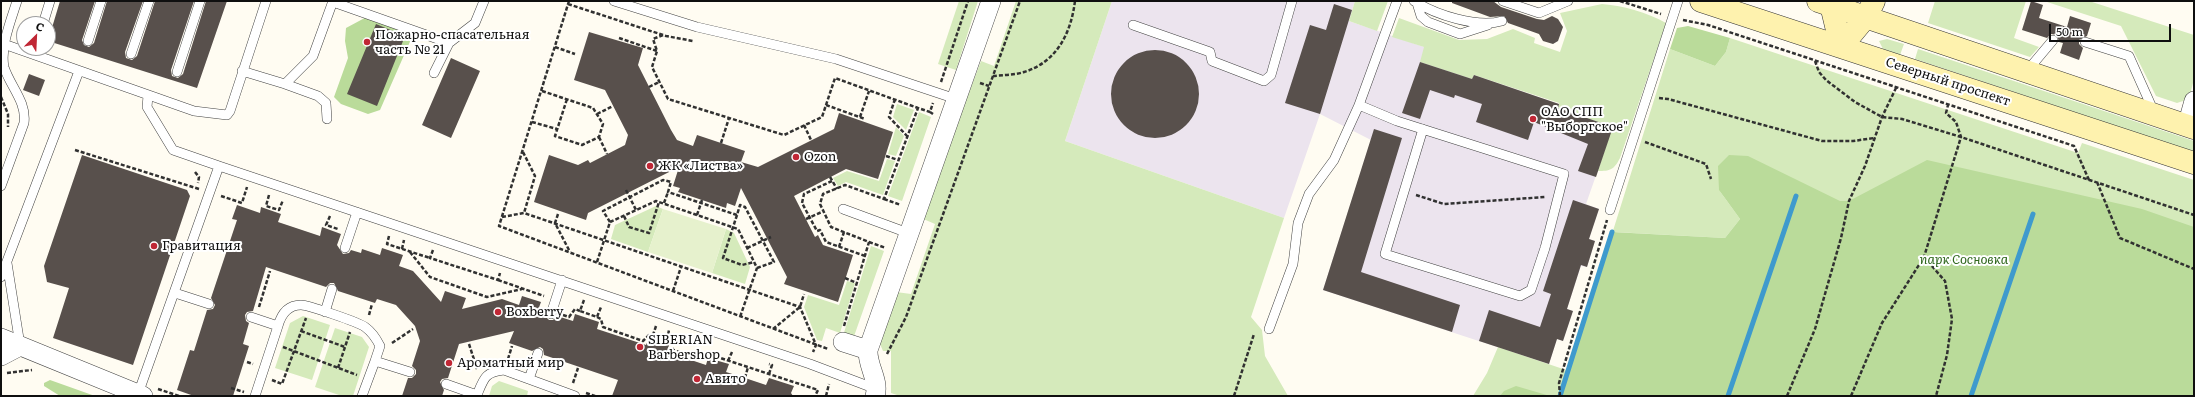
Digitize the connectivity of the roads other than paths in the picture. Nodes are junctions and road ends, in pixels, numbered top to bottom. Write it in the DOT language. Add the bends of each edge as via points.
graph roads {
  1 [pos="17,1"];
  2 [pos="50,1"];
  3 [pos="101,1"];
  4 [pos="149,1"];
  5 [pos="200,1"];
  6 [pos="266,1"];
  7 [pos="484,1"];
  8 [pos="614,1"];
  9 [pos="991,1"];
  10 [pos="1292,1"];
  11 [pos="1397,1"];
  12 [pos="1503,1"];
  13 [pos="1568,1"];
  14 [pos="1678,1"];
  15 [pos="1701,1"];
  16 [pos="333,2"];
  17 [pos="1416,2"];
  18 [pos="1827,2"];
  19 [pos="1870,9"];
  20 [pos="45,16"];
  21 [pos="1502,21"];
  22 [pos="1492,24"];
  23 [pos="1133,25"];
  24 [pos="2053,40"];
  25 [pos="88,41"];
  26 [pos="2085,42"];
  27 [pos="3,43"];
  28 [pos="449,43"];
  29 [pos="1841,47"];
  30 [pos="131,54"];
  31 [pos="79,71"];
  32 [pos="242,71"];
  33 [pos="177,72"];
  34 [pos="2027,72"];
  35 [pos="434,73"];
  36 [pos="285,84"];
  37 [pos="148,96"];
  38 [pos="956,99"];
  39 [pos="2194,101"];
  40 [pos="1359,105"];
  41 [pos="2155,115"];
  42 [pos="327,119"];
  43 [pos="2190,127"];
  44 [pos="1423,129"];
  45 [pos="2194,163"];
  46 [pos="219,166"];
  47 [pos="1,186"];
  48 [pos="843,209"];
  49 [pos="1610,210"];
  50 [pos="355,217"];
  51 [pos="908,233"];
  52 [pos="345,248"];
  53 [pos="7,262"];
  54 [pos="1,277"];
  55 [pos="562,280"];
  56 [pos="332,289"];
  57 [pos="175,293"];
  58 [pos="209,304"];
  59 [pos="325,312"];
  60 [pos="554,313"];
  61 [pos="251,317"];
  62 [pos="278,326"];
  63 [pos="1269,329"];
  64 [pos="1,338"];
  65 [pos="837,344"];
  66 [pos="20,346"];
  67 [pos="538,353"];
  68 [pos="868,355"];
  69 [pos="1,356"];
  70 [pos="375,361"];
  71 [pos="410,372"];
  72 [pos="529,379"];
  73 [pos="446,384"];
  74 [pos="876,393"];
  75 [pos="140,395"];
  76 [pos="477,395"];
  77 [pos="255,396"];
  78 [pos="362,396"];
  79 [pos="575,396"];
  1 -- 27 [label="lane"];
  2 -- 20 [label="lane"];
  3 -- 25 [label="lane"];
  4 -- 30 [label="lane"];
  5 -- 33 [label="lane"];
  6 -- 32 [label="lane"];
  7 -- 28 [label="lane" via="475,23"];
  8 -- 38 [label="lane" via="697,27 836,58"];
  9 -- 38 [label="street"];
  10 -- 23 [label="lane" via="1271,75 1264,81 1212,61 1210,52"];
  11 -- 40 [label="lane"];
  12 -- 13 [label="lane" via="1535,14"];
  14 -- 49 [label="lane"];
  15 -- 29 [label="main road, Северный проспект"];
  16 -- 28 [label="lane"];
  16 -- 36 [label="lane" via="313,56"];
  17 -- 22 [label="lane" via="1473,23"];
  17 -- 22 [label="lane" via="1421,16 1428,22 1460,34"];
  18 -- 19 [label="main road"];
  18 -- 29 [label="main road"];
  19 -- 29 [label="main road"];
  19 -- 34 [label="main road"];
  21 -- 22 [label="lane"];
  24 -- 34 [label="lane"];
  26 -- 41 [label="lane" via="2129,56"];
  27 -- 31 [label="lane"];
  27 -- 47 [label="lane" via="4,66 26,113"];
  28 -- 35 [label="lane"];
  29 -- 45 [label="main road, Северный проспект"];
  31 -- 37 [label="lane"];
  31 -- 53 [label="lane"];
  32 -- 36 [label="lane"];
  32 -- 37 [label="lane" via="227,115 194,111"];
  34 -- 41 [label="main road"];
  36 -- 42 [label="lane" via="318,96 326,103"];
  37 -- 46 [label="lane" via="147,107 173,150"];
  38 -- 51 [label="street"];
  39 -- 43 [label="street"];
  40 -- 44 [label="lane"];
  40 -- 63 [label="lane" via="1334,160 1309,194 1298,223 1293,264"];
  41 -- 43 [label="main road"];
  44 -- 44 [label="lane" via="1564,174 1545,248 1530,290 1520,296 1385,254"];
  46 -- 50 [label="lane"];
  46 -- 57 [label="lane"];
  48 -- 51 [label="lane"];
  50 -- 52 [label="lane"];
  50 -- 55 [label="lane"];
  51 -- 68 [label="street"];
  53 -- 54 [label="lane"];
  53 -- 66 [label="lane"];
  55 -- 60 [label="lane"];
  55 -- 74 [label="lane" via="810,364"];
  56 -- 59 [label="lane"];
  57 -- 58 [label="lane"];
  57 -- 75 [label="lane"];
  59 -- 62 [label="lane" via="301,305 291,307 281,315"];
  59 -- 70 [label="lane" via="363,326 374,335 380,346"];
  61 -- 62 [label="lane"];
  62 -- 77 [label="lane"];
  64 -- 66 [label="street"];
  65 -- 68 [label="street"];
  66 -- 69 [label="street"];
  66 -- 75 [label="street"];
  67 -- 72 [label="lane"];
  68 -- 74 [label="street"];
  70 -- 71 [label="lane"];
  70 -- 78 [label="lane"];
  72 -- 76 [label="lane" via="504,370 492,371 484,379"];
  72 -- 79 [label="lane"];
  73 -- 76 [label="lane"];
}
